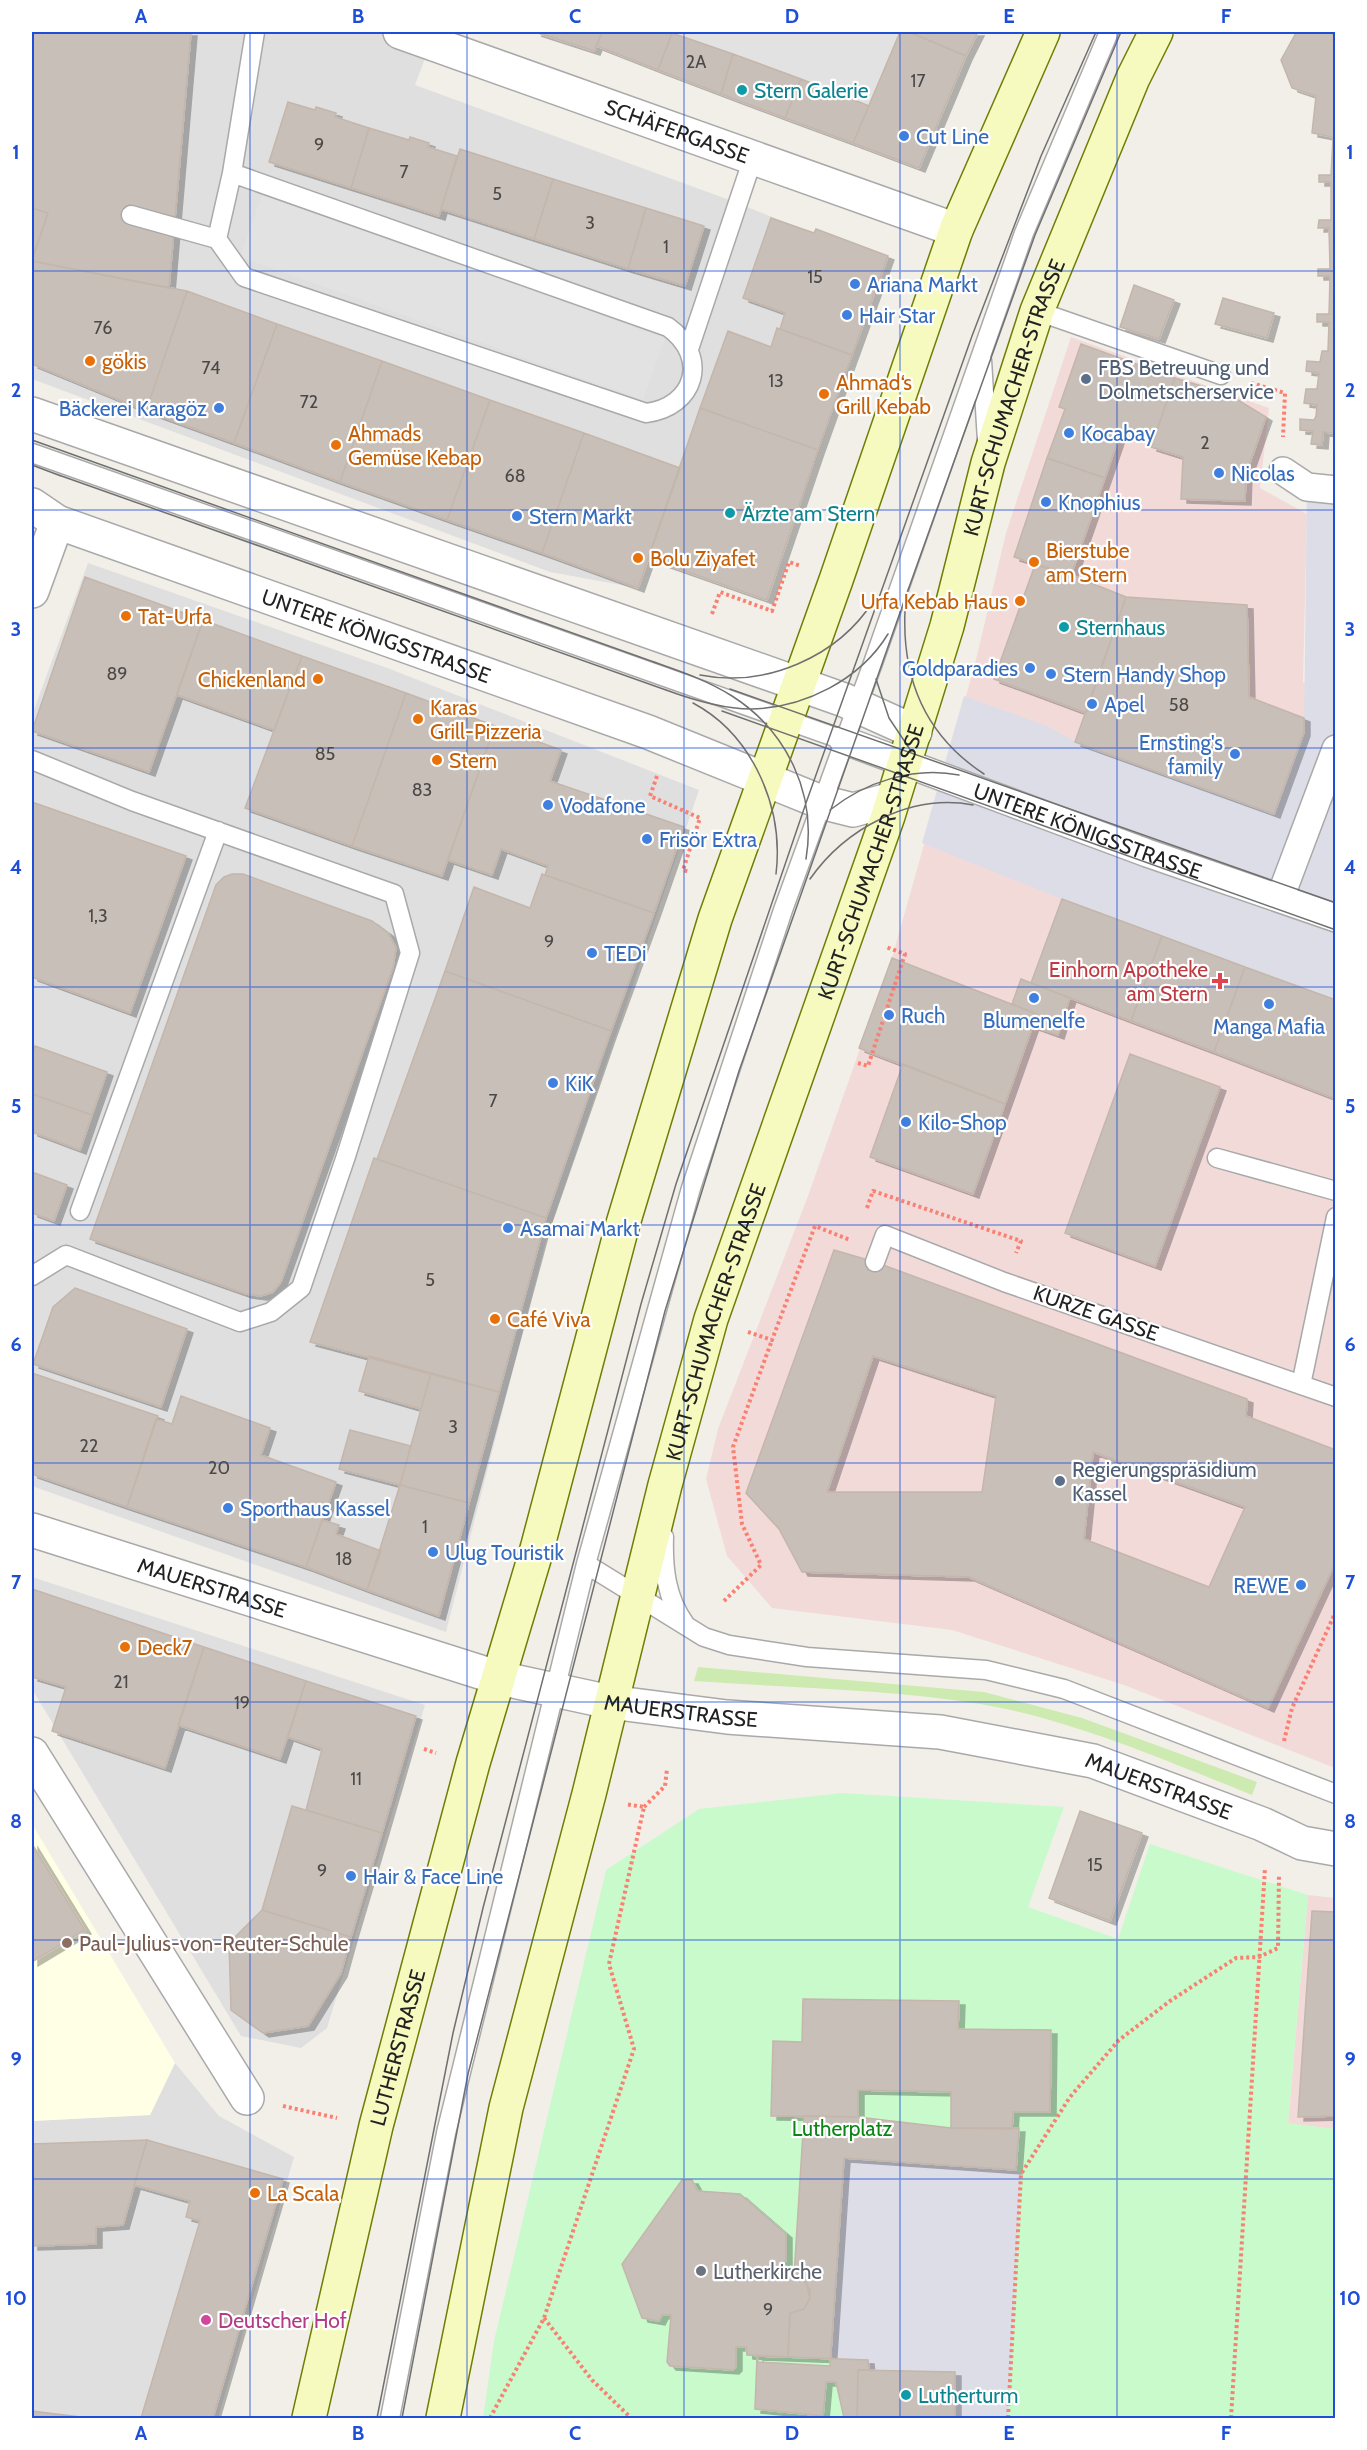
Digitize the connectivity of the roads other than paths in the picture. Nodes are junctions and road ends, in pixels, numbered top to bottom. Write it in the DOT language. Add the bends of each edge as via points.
graph roads {
  1 [pos="255,32"];
  2 [pos="400,32"];
  3 [pos="1043,32"];
  4 [pos="1109,32"];
  5 [pos="1156,32"];
  6 [pos="471,43"];
  7 [pos="753,158"];
  8 [pos="232,173"];
  9 [pos="131,215"];
  10 [pos="956,230"];
  11 [pos="217,239"];
  12 [pos="1037,311"];
  13 [pos="689,349"];
  14 [pos="981,351"];
  15 [pos="1221,375"];
  16 [pos="32,414"];
  17 [pos="32,453"];
  18 [pos="988,463"];
  19 [pos="1283,471"];
  20 [pos="1335,490"];
  21 [pos="44,513"];
  22 [pos="32,591"];
  23 [pos="799,684"];
  24 [pos="856,705"];
  25 [pos="786,720"];
  26 [pos="843,740"];
  27 [pos="909,747"];
  28 [pos="1335,749"];
  29 [pos="32,760"];
  30 [pos="766,778"];
  31 [pos="892,799"];
  32 [pos="821,802"];
  33 [pos="218,831"];
  34 [pos="1280,898"];
  35 [pos="1335,918"];
  36 [pos="1216,1158"];
  37 [pos="1335,1191"];
  38 [pos="80,1211"];
  39 [pos="1335,1217"];
  40 [pos="875,1262"];
  41 [pos="32,1276"];
  42 [pos="1301,1384"];
  43 [pos="1335,1397"];
  44 [pos="665,1485"];
  45 [pos="32,1530"];
  46 [pos="586,1564"];
  47 [pos="639,1597"];
  48 [pos="688,1628"];
  49 [pos="499,1678"];
  50 [pos="554,1690"];
  51 [pos="610,1702"];
  52 [pos="32,1754"];
  53 [pos="1335,1794"];
  54 [pos="1335,1849"];
  55 [pos="247,2098"];
  56 [pos="309,2418"];
  57 [pos="390,2418"];
  58 [pos="443,2418"];
  1 -- 8 [label="lane"];
  2 -- 6 [label="street, SCHÄFERGASSE"];
  3 -- 10 [label="main road"];
  4 -- 14 [label="lane" via="1052,164"];
  5 -- 12 [label="main road, KURT-SCHUMACHER-STRASSE" via="1133,78"];
  6 -- 7 [label="street, SCHÄFERGASSE"];
  7 -- 10 [label="street, SCHÄFERGASSE"];
  7 -- 13 [label="lane"];
  8 -- 11 [label="lane"];
  8 -- 13 [label="lane" via="668,327 681,336"];
  9 -- 11 [label="lane"];
  10 -- 23 [label="main road"];
  11 -- 13 [label="lane" via="244,277 646,413 661,411 685,393 692,371"];
  12 -- 15 [label="lane"];
  12 -- 18 [label="main road, KURT-SCHUMACHER-STRASSE"];
  14 -- 18 [label="lane"];
  14 -- 24 [label="lane"];
  16 -- 23 [label="street"];
  17 -- 25 [label="lane"];
  18 -- 27 [label="main road, KURT-SCHUMACHER-STRASSE" via="947,626"];
  19 -- 20 [label="street" via="1307,487"];
  21 -- 22 [label="street"];
  21 -- 30 [label="street, UNTERE KÖNIGSSTRASSE"];
  23 -- 24 [label="street"];
  23 -- 25 [label="main road"];
  24 -- 26 [label="lane"];
  24 -- 27 [label="street"];
  25 -- 26 [label="lane"];
  25 -- 30 [label="main road"];
  26 -- 27 [label="street, UNTERE KÖNIGSSTRASSE"];
  26 -- 32 [label="lane"];
  27 -- 31 [label="main road, KURT-SCHUMACHER-STRASSE"];
  27 -- 34 [label="street, UNTERE KÖNIGSSTRASSE" via="1147,852"];
  28 -- 34 [label="street"];
  29 -- 33 [label="lane"];
  30 -- 32 [label="street, UNTERE KÖNIGSSTRASSE"];
  30 -- 49 [label="main road" via="715,919 622,1227"];
  31 -- 32 [label="street, UNTERE KÖNIGSSTRASSE" via="854,810"];
  31 -- 44 [label="main road, KURT-SCHUMACHER-STRASSE" via="714,1308"];
  32 -- 46 [label="lane" via="691,1188"];
  33 -- 38 [label="lane"];
  33 -- 41 [label="lane" via="394,894 410,953 301,1288 271,1312 240,1322 66,1255"];
  34 -- 35 [label="street, UNTERE KÖNIGSSTRASSE"];
  36 -- 37 [label="lane"];
  39 -- 42 [label="lane"];
  40 -- 42 [label="lane, KURZE GASSE" via="885,1235 1004,1282"];
  42 -- 43 [label="lane, KURZE GASSE"];
  44 -- 47 [label="main road, KURT-SCHUMACHER-STRASSE"];
  44 -- 48 [label="lane" via="666,1584 675,1610"];
  45 -- 49 [label="street, MAUERSTRASSE"];
  46 -- 47 [label="lane"];
  46 -- 50 [label="lane"];
  47 -- 48 [label="lane"];
  47 -- 51 [label="main road, KURT-SCHUMACHER-STRASSE"];
  48 -- 53 [label="lane" via="729,1645 807,1657 986,1670 1064,1689"];
  49 -- 50 [label="street, MAUERSTRASSE"];
  49 -- 56 [label="main road, LUTHERSTRASSE" via="376,2126"];
  50 -- 51 [label="street, MAUERSTRASSE"];
  50 -- 57 [label="lane" via="446,2133"];
  51 -- 54 [label="street, MAUERSTRASSE" via="727,1717 940,1732 1093,1761 1262,1824 1302,1843"];
  51 -- 58 [label="main road" via="506,2108"];
  52 -- 55 [label="street"];
}
